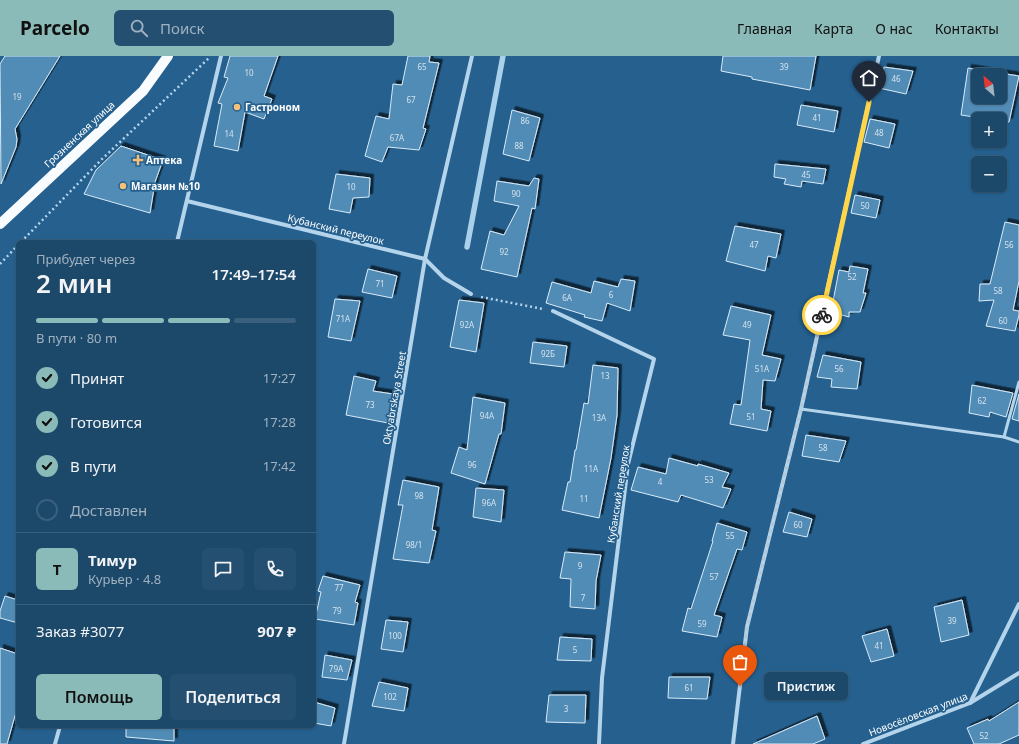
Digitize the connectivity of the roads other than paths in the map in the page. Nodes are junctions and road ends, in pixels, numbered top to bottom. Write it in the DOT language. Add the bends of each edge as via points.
graph roads {
  1 [pos="168,56"];
  2 [pos="221,56"];
  3 [pos="472,56"];
  4 [pos="879,56"];
  5 [pos="187,201"];
  6 [pos="0,224"];
  7 [pos="177,240"];
  8 [pos="426,259"];
  9 [pos="471,294"];
  10 [pos="553,311"];
  11 [pos="1019,382"];
  12 [pos="801,409"];
  13 [pos="1004,437"];
  14 [pos="1019,442"];
  15 [pos="1019,604"];
  16 [pos="1019,673"];
  17 [pos="970,703"];
  18 [pos="59,728"];
  19 [pos="55,744"];
  20 [pos="344,744"];
  21 [pos="599,744"];
  22 [pos="733,744"];
  23 [pos="863,744"];
  1 -- 6 [label="main road, Грозненская улица" via="143,91"];
  2 -- 5 [label="street"];
  3 -- 8 [label="street, Oktyabrskaya Street"];
  4 -- 12 [label="street"];
  5 -- 7 [label="street"];
  5 -- 8 [label="street, Кубанский переулок"];
  8 -- 9 [label="street" via="444,278"];
  8 -- 20 [label="street, Oktyabrskaya Street"];
  10 -- 21 [label="street, Кубанский переулок" via="654,359 628,464 602,678"];
  11 -- 13 [label="lane"];
  12 -- 13 [label="lane"];
  12 -- 22 [label="street" via="747,627"];
  13 -- 14 [label="lane"];
  15 -- 17 [label="street"];
  16 -- 17 [label="street, Новосёловская улица"];
  17 -- 23 [label="street, Новосёловская улица"];
  18 -- 19 [label="street"];
}
